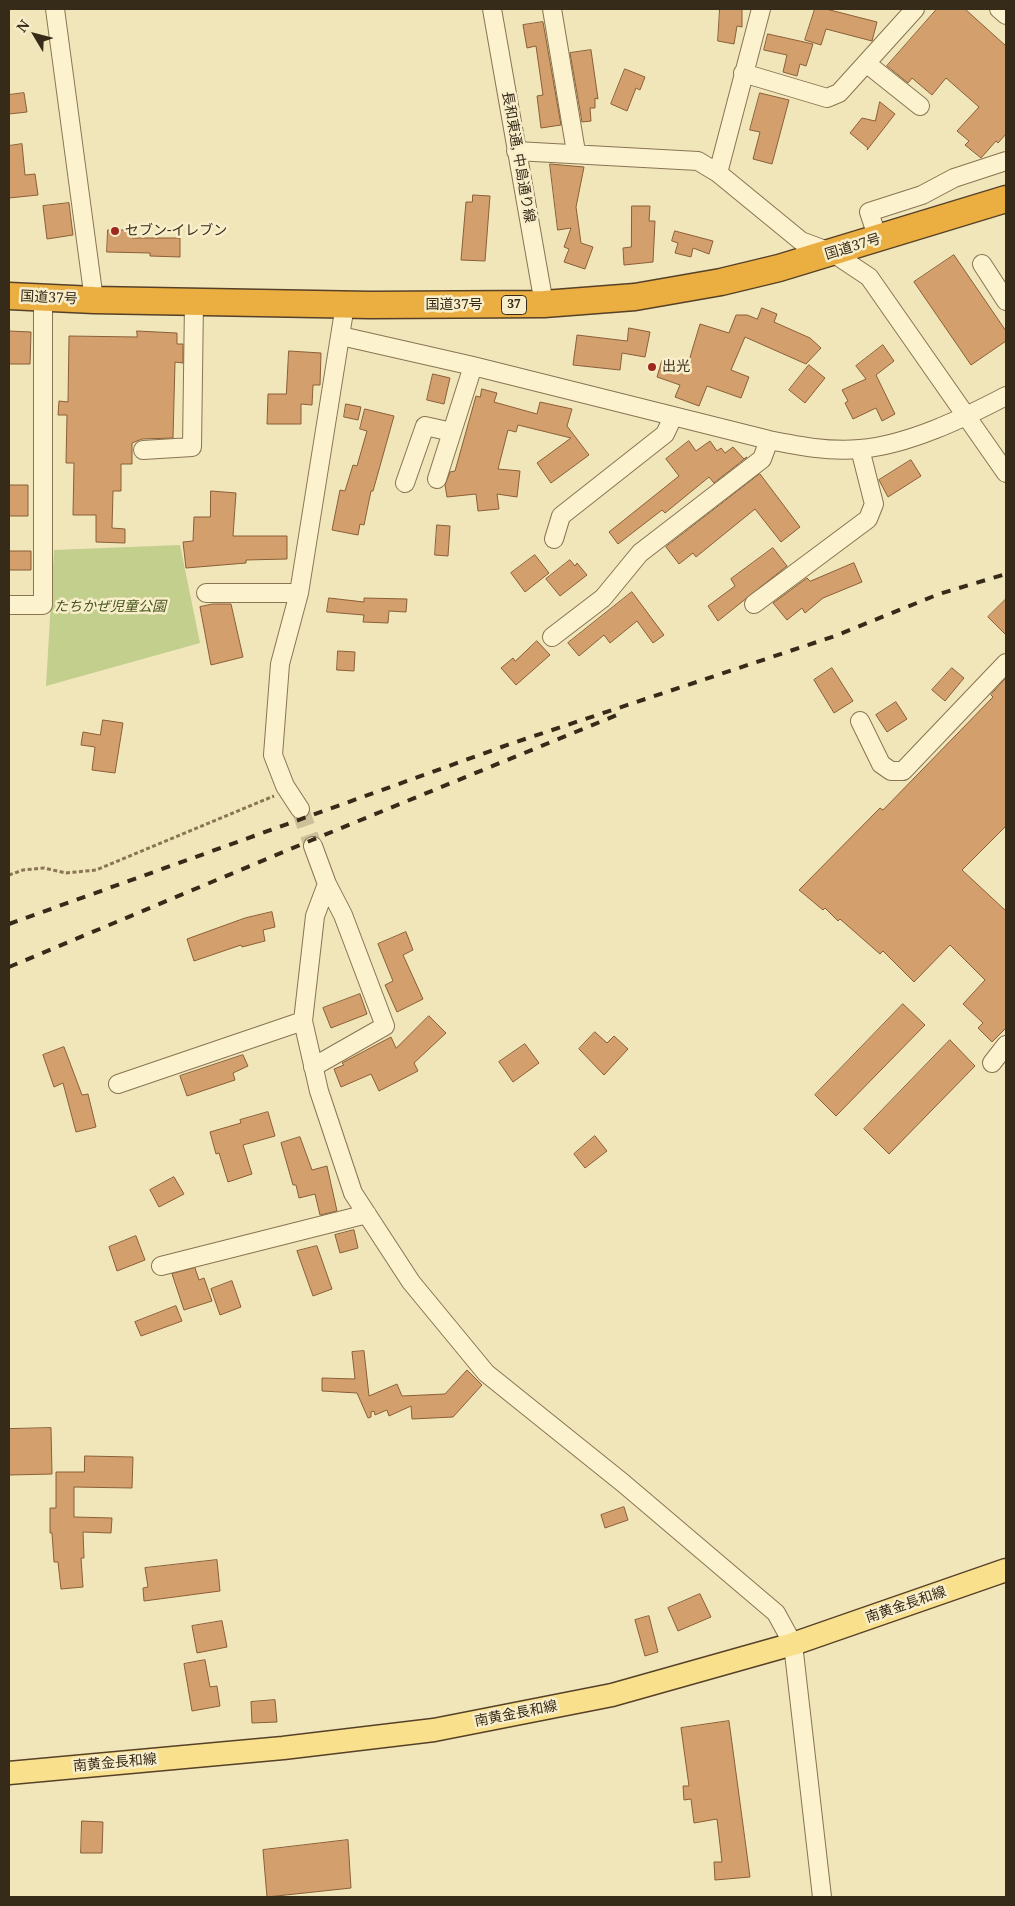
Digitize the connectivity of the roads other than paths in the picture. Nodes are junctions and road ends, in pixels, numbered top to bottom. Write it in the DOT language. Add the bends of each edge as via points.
graph roads {
  1 [pos="55,9"];
  2 [pos="492,9"];
  3 [pos="552,9"];
  4 [pos="761,9"];
  5 [pos="915,9"];
  6 [pos="999,9"];
  7 [pos="1006,15"];
  8 [pos="866,63"];
  9 [pos="743,73"];
  10 [pos="920,106"];
  11 [pos="516,151"];
  12 [pos="576,152"];
  13 [pos="1006,161"];
  14 [pos="718,173"];
  15 [pos="1006,199"];
  16 [pos="878,239"];
  17 [pos="833,253"];
  18 [pos="982,264"];
  19 [pos="9,296"];
  20 [pos="43,297"];
  21 [pos="94,300"];
  22 [pos="1006,301"];
  23 [pos="194,302"];
  24 [pos="544,304"];
  25 [pos="345,305"];
  26 [pos="341,336"];
  27 [pos="473,366"];
  28 [pos="1005,399"];
  29 [pos="672,417"];
  30 [pos="966,417"];
  31 [pos="452,432"];
  32 [pos="769,440"];
  33 [pos="860,449"];
  34 [pos="143,450"];
  35 [pos="1006,473"];
  36 [pos="437,479"];
  37 [pos="405,482"];
  38 [pos="554,538"];
  39 [pos="206,593"];
  40 [pos="299,593"];
  41 [pos="754,604"];
  42 [pos="9,605"];
  43 [pos="552,637"];
  44 [pos="1006,663"];
  45 [pos="860,721"];
  46 [pos="300,809"];
  47 [pos="313,846"];
  48 [pos="327,884"];
  49 [pos="303,1021"];
  50 [pos="1006,1045"];
  51 [pos="992,1063"];
  52 [pos="313,1067"];
  53 [pos="118,1084"];
  54 [pos="367,1214"];
  55 [pos="161,1266"];
  56 [pos="1006,1570"];
  57 [pos="793,1644"];
  58 [pos="9,1773"];
  59 [pos="822,1897"];
  1 -- 21 [label="street"];
  2 -- 11 [label="street, 長和東通, 中島通り線"];
  3 -- 12 [label="street"];
  4 -- 9 [label="street"];
  5 -- 8 [label="street"];
  6 -- 7 [label="street"];
  8 -- 9 [label="street" via="839,93 827,98"];
  8 -- 10 [label="street"];
  9 -- 14 [label="street"];
  11 -- 12 [label="street"];
  11 -- 24 [label="street, 長和東通, 中島通り線"];
  12 -- 14 [label="street" via="698,161"];
  13 -- 16 [label="street" via="954,178 922,195 869,212"];
  14 -- 17 [label="street" via="801,241"];
  15 -- 16 [label="highway, 国道37号 / 37"];
  16 -- 17 [label="highway, 国道37号 / 37"];
  17 -- 24 [label="highway, 国道37号 / 37" via="712,284 634,297"];
  17 -- 30 [label="street" via="869,277"];
  18 -- 22 [label="street"];
  19 -- 20 [label="highway, 国道37号 / 37"];
  20 -- 21 [label="highway, 国道37号 / 37"];
  20 -- 42 [label="street" via="43,605"];
  21 -- 23 [label="highway, 国道37号 / 37"];
  23 -- 25 [label="highway, 国道37号 / 37"];
  23 -- 34 [label="street" via="192,447"];
  24 -- 25 [label="highway, 国道37号 / 37"];
  25 -- 26 [label="street"];
  26 -- 27 [label="street"];
  26 -- 40 [label="street"];
  27 -- 29 [label="street"];
  27 -- 31 [label="street"];
  28 -- 30 [label="street"];
  29 -- 32 [label="street"];
  29 -- 38 [label="street" via="666,434 561,516"];
  30 -- 33 [label="street" via="916,435"];
  30 -- 35 [label="street"];
  31 -- 36 [label="street"];
  31 -- 37 [label="street" via="425,426"];
  32 -- 33 [label="street" via="817,449"];
  32 -- 43 [label="street" via="762,459 640,554 603,598"];
  33 -- 41 [label="street" via="874,504 868,519"];
  39 -- 40 [label="street"];
  40 -- 46 [label="street" via="280,664 273,755 285,786"];
  44 -- 45 [label="street" via="903,771 891,771 881,764"];
  47 -- 48 [label="street"];
  48 -- 49 [label="street" via="315,916"];
  48 -- 52 [label="street" via="343,915 385,1026"];
  49 -- 52 [label="street"];
  49 -- 53 [label="street"];
  50 -- 51 [label="street"];
  52 -- 54 [label="street" via="353,1193"];
  54 -- 55 [label="street"];
  54 -- 57 [label="street" via="411,1282 486,1373 776,1613"];
  56 -- 57 [label="main road, 南黄金長和線"];
  57 -- 58 [label="main road, 南黄金長和線" via="612,1694 434,1730 283,1748"];
  57 -- 59 [label="street"];
}
